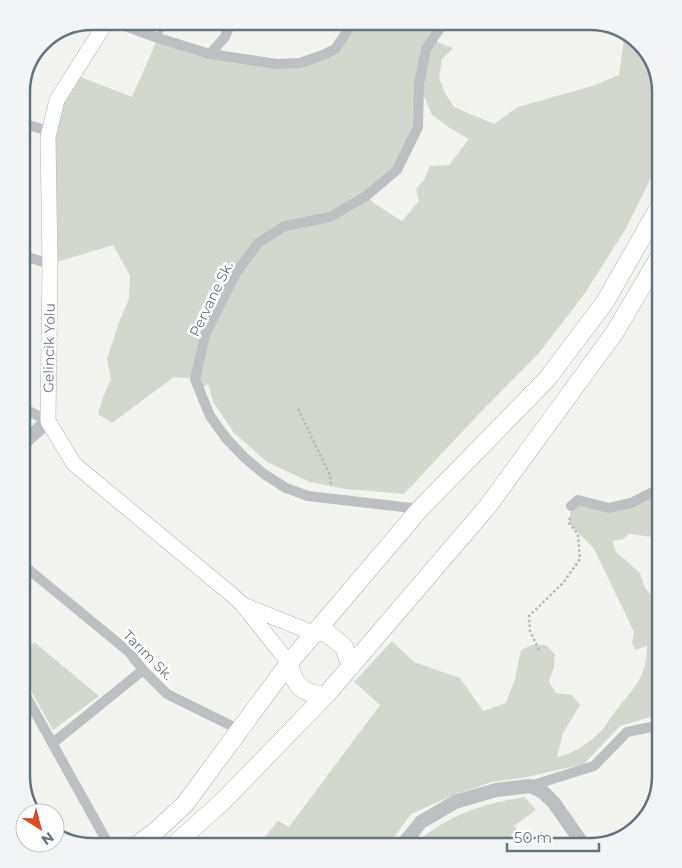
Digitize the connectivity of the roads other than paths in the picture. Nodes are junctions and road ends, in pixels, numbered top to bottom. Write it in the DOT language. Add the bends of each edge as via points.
graph roads {
  1 [pos="101,30"];
  2 [pos="136,30"];
  3 [pos="161,30"];
  4 [pos="228,30"];
  5 [pos="347,30"];
  6 [pos="439,30"];
  7 [pos="158,38"];
  8 [pos="210,54"];
  9 [pos="30,126"];
  10 [pos="49,131"];
  11 [pos="652,220"];
  12 [pos="30,257"];
  13 [pos="50,264"];
  14 [pos="652,269"];
  15 [pos="30,412"];
  16 [pos="48,421"];
  17 [pos="30,437"];
  18 [pos="652,492"];
  19 [pos="571,506"];
  20 [pos="420,509"];
  21 [pos="30,570"];
  22 [pos="242,604"];
  23 [pos="313,633"];
  24 [pos="289,663"];
  25 [pos="351,667"];
  26 [pos="143,670"];
  27 [pos="327,694"];
  28 [pos="30,703"];
  29 [pos="652,728"];
  30 [pos="240,730"];
  31 [pos="53,743"];
  32 [pos="530,786"];
  33 [pos="105,838"];
  34 [pos="146,838"];
  35 [pos="182,838"];
  36 [pos="408,838"];
  37 [pos="578,838"];
  1 -- 10 [label="main road, Gelincik Yolu" via="57,100"];
  2 -- 7 [label="street"];
  3 -- 7 [label="lane"];
  4 -- 8 [label="street"];
  5 -- 8 [label="street" via="335,49 300,63 277,64"];
  6 -- 20 [label="street, Pervane Sk." via="426,49 419,84 418,127 397,170 366,196 330,217 285,226 258,243 236,273 205,335 195,379 210,416 226,438 264,474 286,488 308,496"];
  7 -- 8 [label="street"];
  9 -- 10 [label="street"];
  10 -- 13 [label="main road, Gelincik Yolu"];
  11 -- 20 [label="highway" via="605,302 547,379"];
  12 -- 13 [label="street"];
  13 -- 16 [label="main road, Gelincik Yolu"];
  14 -- 25 [label="highway" via="615,332 488,506"];
  15 -- 16 [label="street"];
  16 -- 17 [label="street"];
  16 -- 22 [label="main road" via="74,464"];
  18 -- 19 [label="street" via="631,503 609,508 578,500"];
  20 -- 23 [label="highway"];
  21 -- 26 [label="street, Tarım Sk." via="129,652"];
  22 -- 23 [label="main road"];
  22 -- 24 [label="main road"];
  23 -- 24 [label="highway"];
  23 -- 25 [label="highway" via="326,633 344,647"];
  24 -- 27 [label="highway" via="291,676 301,687 316,696"];
  24 -- 30 [label="highway"];
  25 -- 27 [label="highway"];
  26 -- 30 [label="street, Tarım Sk." via="167,694"];
  26 -- 31 [label="street"];
  27 -- 35 [label="highway" via="223,801"];
  28 -- 31 [label="street"];
  29 -- 32 [label="street" via="627,732 594,766"];
  30 -- 34 [label="highway" via="185,804"];
  31 -- 33 [label="street"];
  32 -- 36 [label="street" via="496,790 455,802 421,822"];
  32 -- 37 [label="street" via="543,792 554,803"];
}
